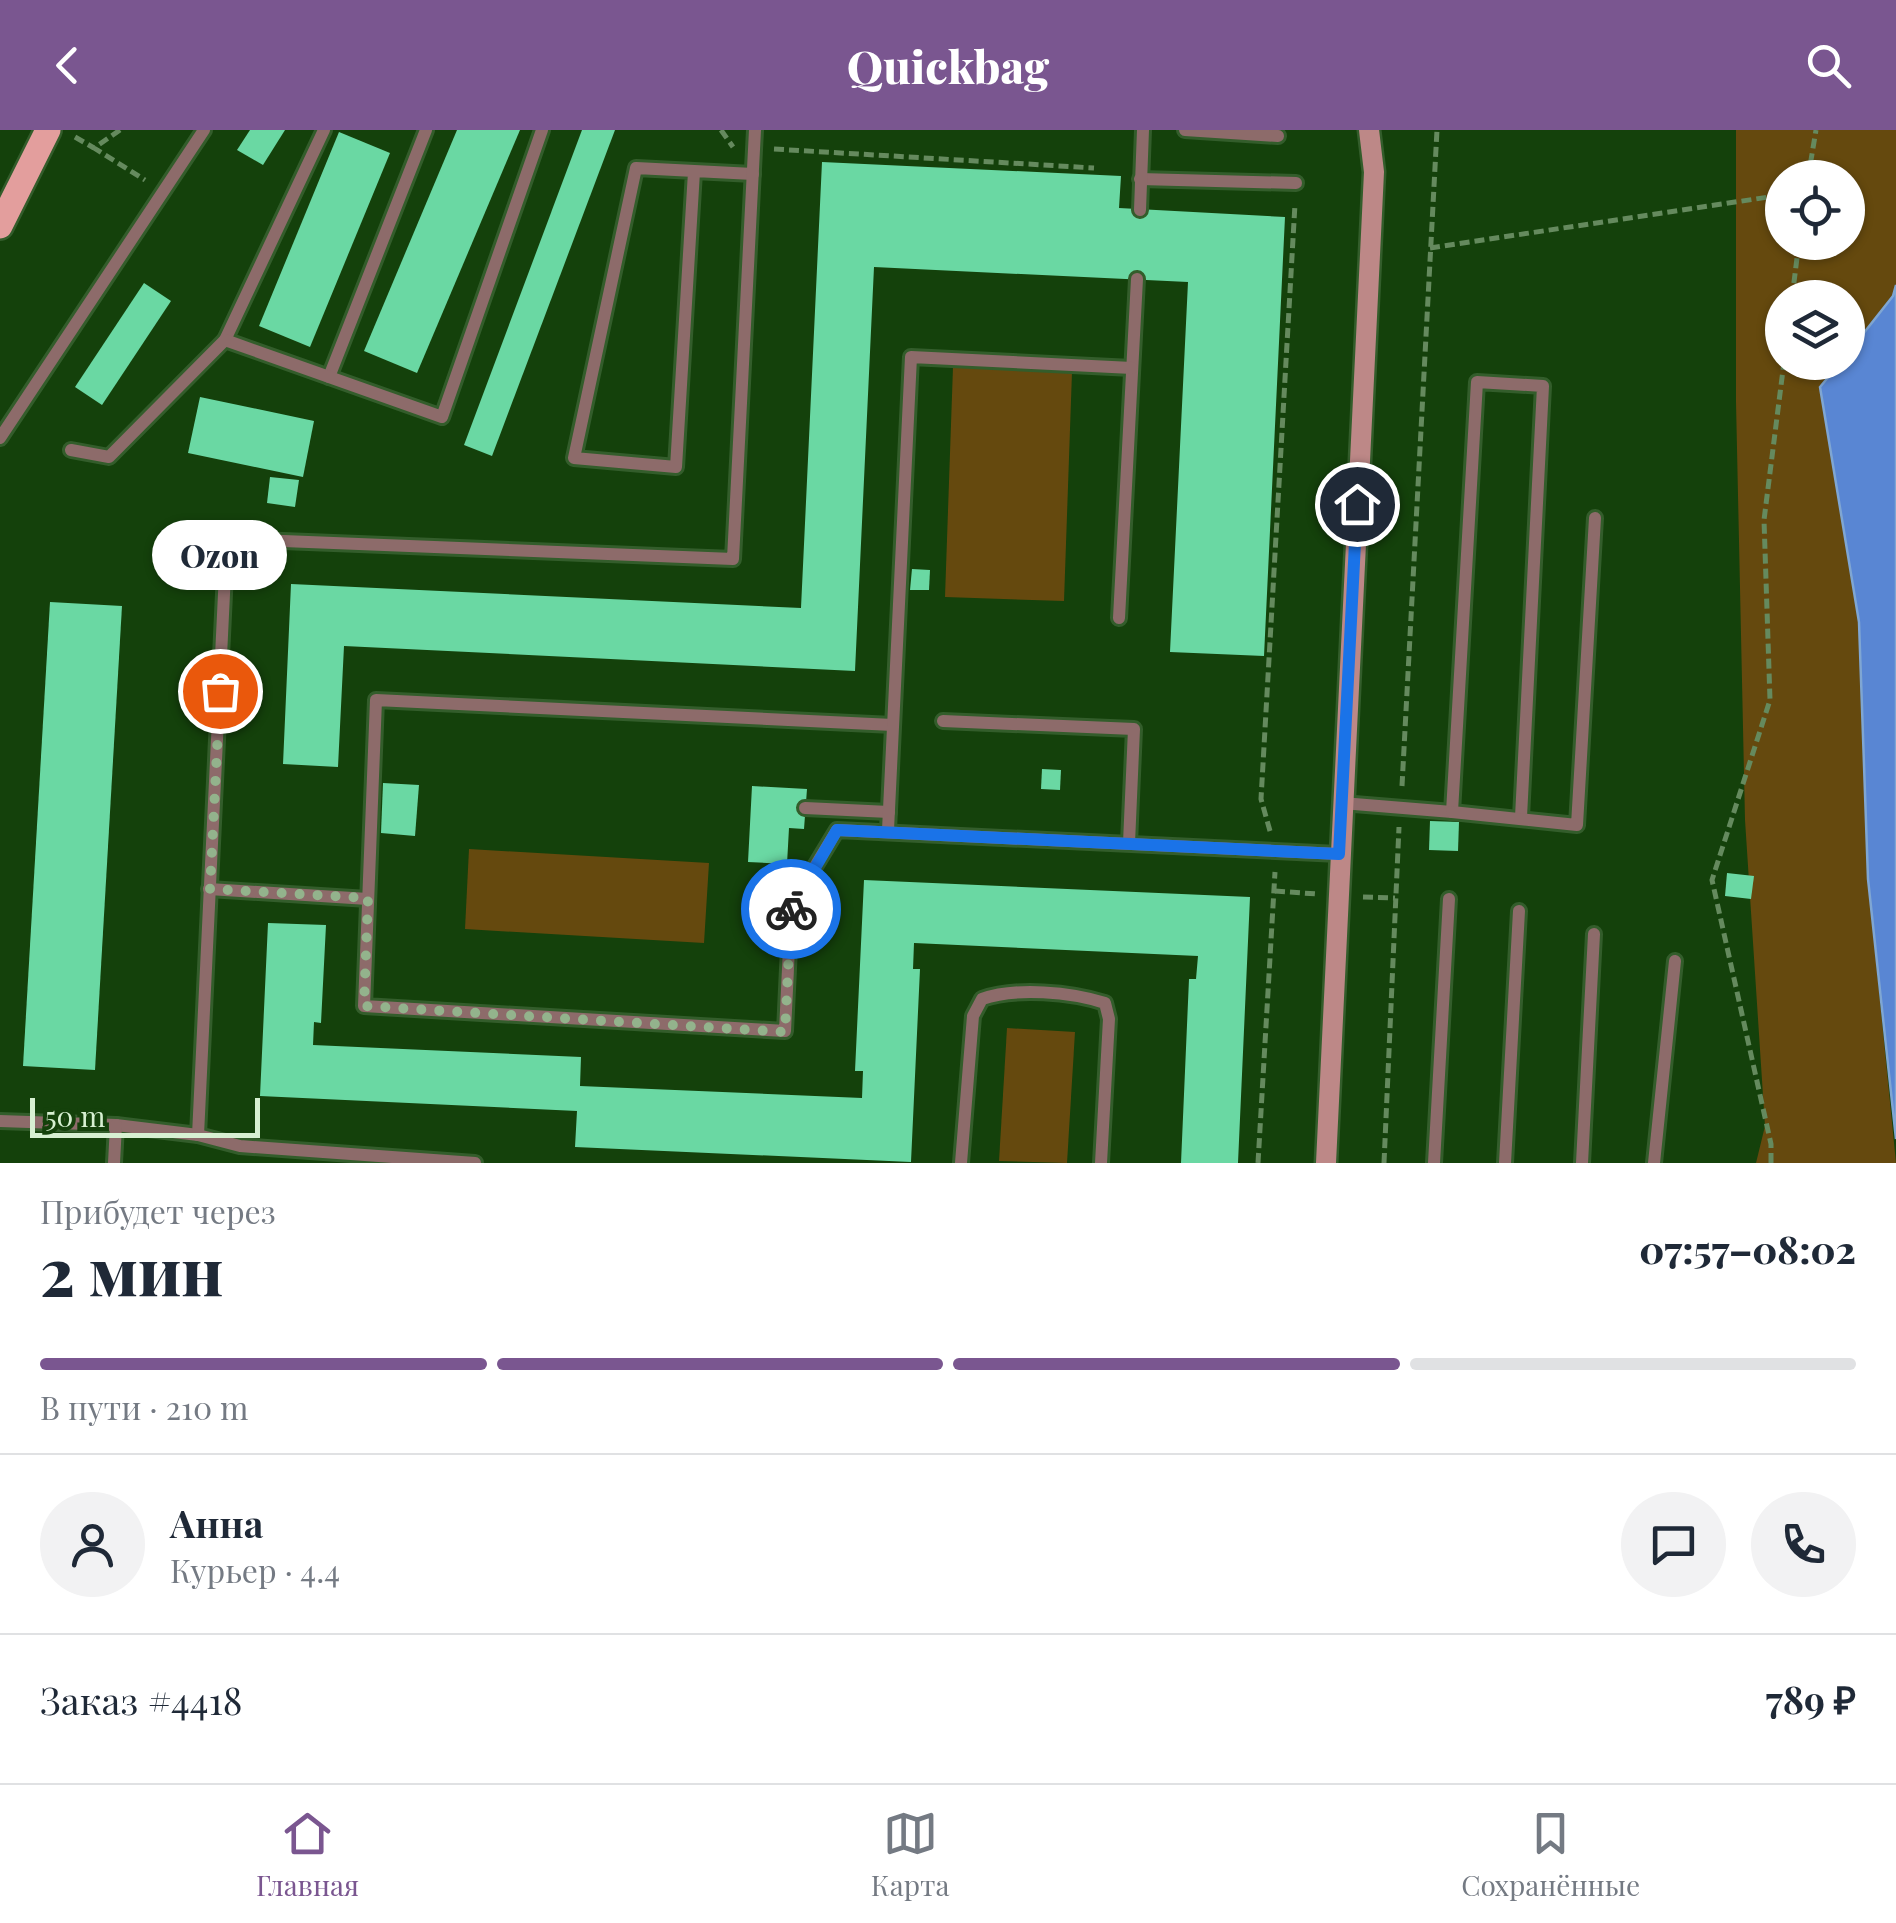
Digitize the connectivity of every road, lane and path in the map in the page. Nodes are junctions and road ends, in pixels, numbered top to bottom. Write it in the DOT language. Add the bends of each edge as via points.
graph roads {
  1 [pos="48,130"];
  2 [pos="64,130"];
  3 [pos="120,130"];
  4 [pos="204,130"];
  5 [pos="324,130"];
  6 [pos="426,130"];
  7 [pos="542,130"];
  8 [pos="720,130"];
  9 [pos="756,130"];
  10 [pos="1143,130"];
  11 [pos="1185,130"];
  12 [pos="1369,130"];
  13 [pos="1437,130"];
  14 [pos="1816,130"];
  15 [pos="1278,136"];
  16 [pos="94,148"];
  17 [pos="754,148"];
  18 [pos="1811,160"];
  19 [pos="1094,168"];
  20 [pos="694,172"];
  21 [pos="754,174"];
  22 [pos="1140,178"];
  23 [pos="1296,183"];
  24 [pos="164,193"];
  25 [pos="1765,199"];
  26 [pos="1140,210"];
  27 [pos="0,226"];
  28 [pos="1430,248"];
  29 [pos="1136,279"];
  30 [pos="225,340"];
  31 [pos="1132,368"];
  32 [pos="329,377"];
  33 [pos="1782,380"];
  34 [pos="0,438"];
  35 [pos="70,450"];
  36 [pos="1595,518"];
  37 [pos="1119,618"];
  38 [pos="943,720"];
  39 [pos="893,725"];
  40 [pos="1342,804"];
  41 [pos="1400,806"];
  42 [pos="805,808"];
  43 [pos="888,812"];
  44 [pos="1452,812"];
  45 [pos="1521,818"];
  46 [pos="888,830"];
  47 [pos="1129,844"];
  48 [pos="1276,852"];
  49 [pos="1339,854"];
  50 [pos="210,889"];
  51 [pos="368,898"];
  52 [pos="1449,899"];
  53 [pos="1519,911"];
  54 [pos="1594,934"];
  55 [pos="1675,961"];
  56 [pos="0,1121"];
  57 [pos="116,1125"];
  58 [pos="198,1135"];
  59 [pos="114,1163"];
  60 [pos="475,1163"];
  61 [pos="961,1163"];
  62 [pos="1100,1163"];
  63 [pos="1258,1163"];
  64 [pos="1326,1163"];
  65 [pos="1384,1163"];
  66 [pos="1434,1163"];
  67 [pos="1505,1163"];
  68 [pos="1582,1163"];
  69 [pos="1654,1163"];
  70 [pos="1770,1163"];
  1 -- 27 [label="main road"];
  2 -- 16 [label="path"];
  3 -- 16 [label="path"];
  4 -- 24 [label="lane"];
  5 -- 30 [label="lane"];
  6 -- 32 [label="lane"];
  7 -- 32 [label="lane" via="442,417"];
  8 -- 17 [label="path" via="732,147"];
  9 -- 17 [label="lane"];
  10 -- 22 [label="lane"];
  11 -- 15 [label="lane"];
  12 -- 40 [label="main road" via="1374,172"];
  13 -- 28 [label="path"];
  14 -- 18 [label="path"];
  16 -- 24 [label="path"];
  17 -- 19 [label="path"];
  17 -- 21 [label="lane"];
  20 -- 20 [label="lane" via="676,467 574,458 636,168"];
  20 -- 21 [label="lane"];
  21 -- 50 [label="lane" via="733,559 258,540 226,573"];
  22 -- 23 [label="lane"];
  22 -- 26 [label="lane"];
  23 -- 48 [label="path" via="1261,798"];
  24 -- 34 [label="lane"];
  25 -- 28 [label="path"];
  28 -- 41 [label="path"];
  29 -- 31 [label="lane"];
  30 -- 32 [label="lane"];
  30 -- 35 [label="lane" via="109,458"];
  31 -- 37 [label="lane"];
  31 -- 39 [label="lane" via="911,357"];
  33 -- 70 [label="path" via="1764,520 1770,700 1712,880"];
  36 -- 45 [label="lane" via="1577,824"];
  38 -- 47 [label="lane" via="1134,729"];
  39 -- 43 [label="lane"];
  39 -- 51 [label="lane" via="376,700"];
  40 -- 41 [label="lane"];
  40 -- 49 [label="main road"];
  41 -- 44 [label="lane"];
  41 -- 65 [label="path"];
  42 -- 43 [label="lane"];
  43 -- 46 [label="lane"];
  44 -- 45 [label="lane"];
  44 -- 45 [label="lane" via="1477,382 1542,386"];
  46 -- 47 [label="lane"];
  46 -- 51 [label="lane" via="837,830 791,906 785,1032 364,1006"];
  47 -- 48 [label="lane"];
  48 -- 49 [label="lane"];
  48 -- 63 [label="path"];
  49 -- 64 [label="main road"];
  50 -- 51 [label="lane"];
  50 -- 58 [label="lane"];
  52 -- 66 [label="lane"];
  53 -- 67 [label="lane"];
  54 -- 68 [label="lane"];
  55 -- 69 [label="lane"];
  56 -- 57 [label="lane"];
  57 -- 58 [label="lane"];
  57 -- 59 [label="lane"];
  58 -- 60 [label="lane" via="240,1146"];
  61 -- 62 [label="lane" via="973,1016 982,1000 1000,993 1105,1003"];
}
